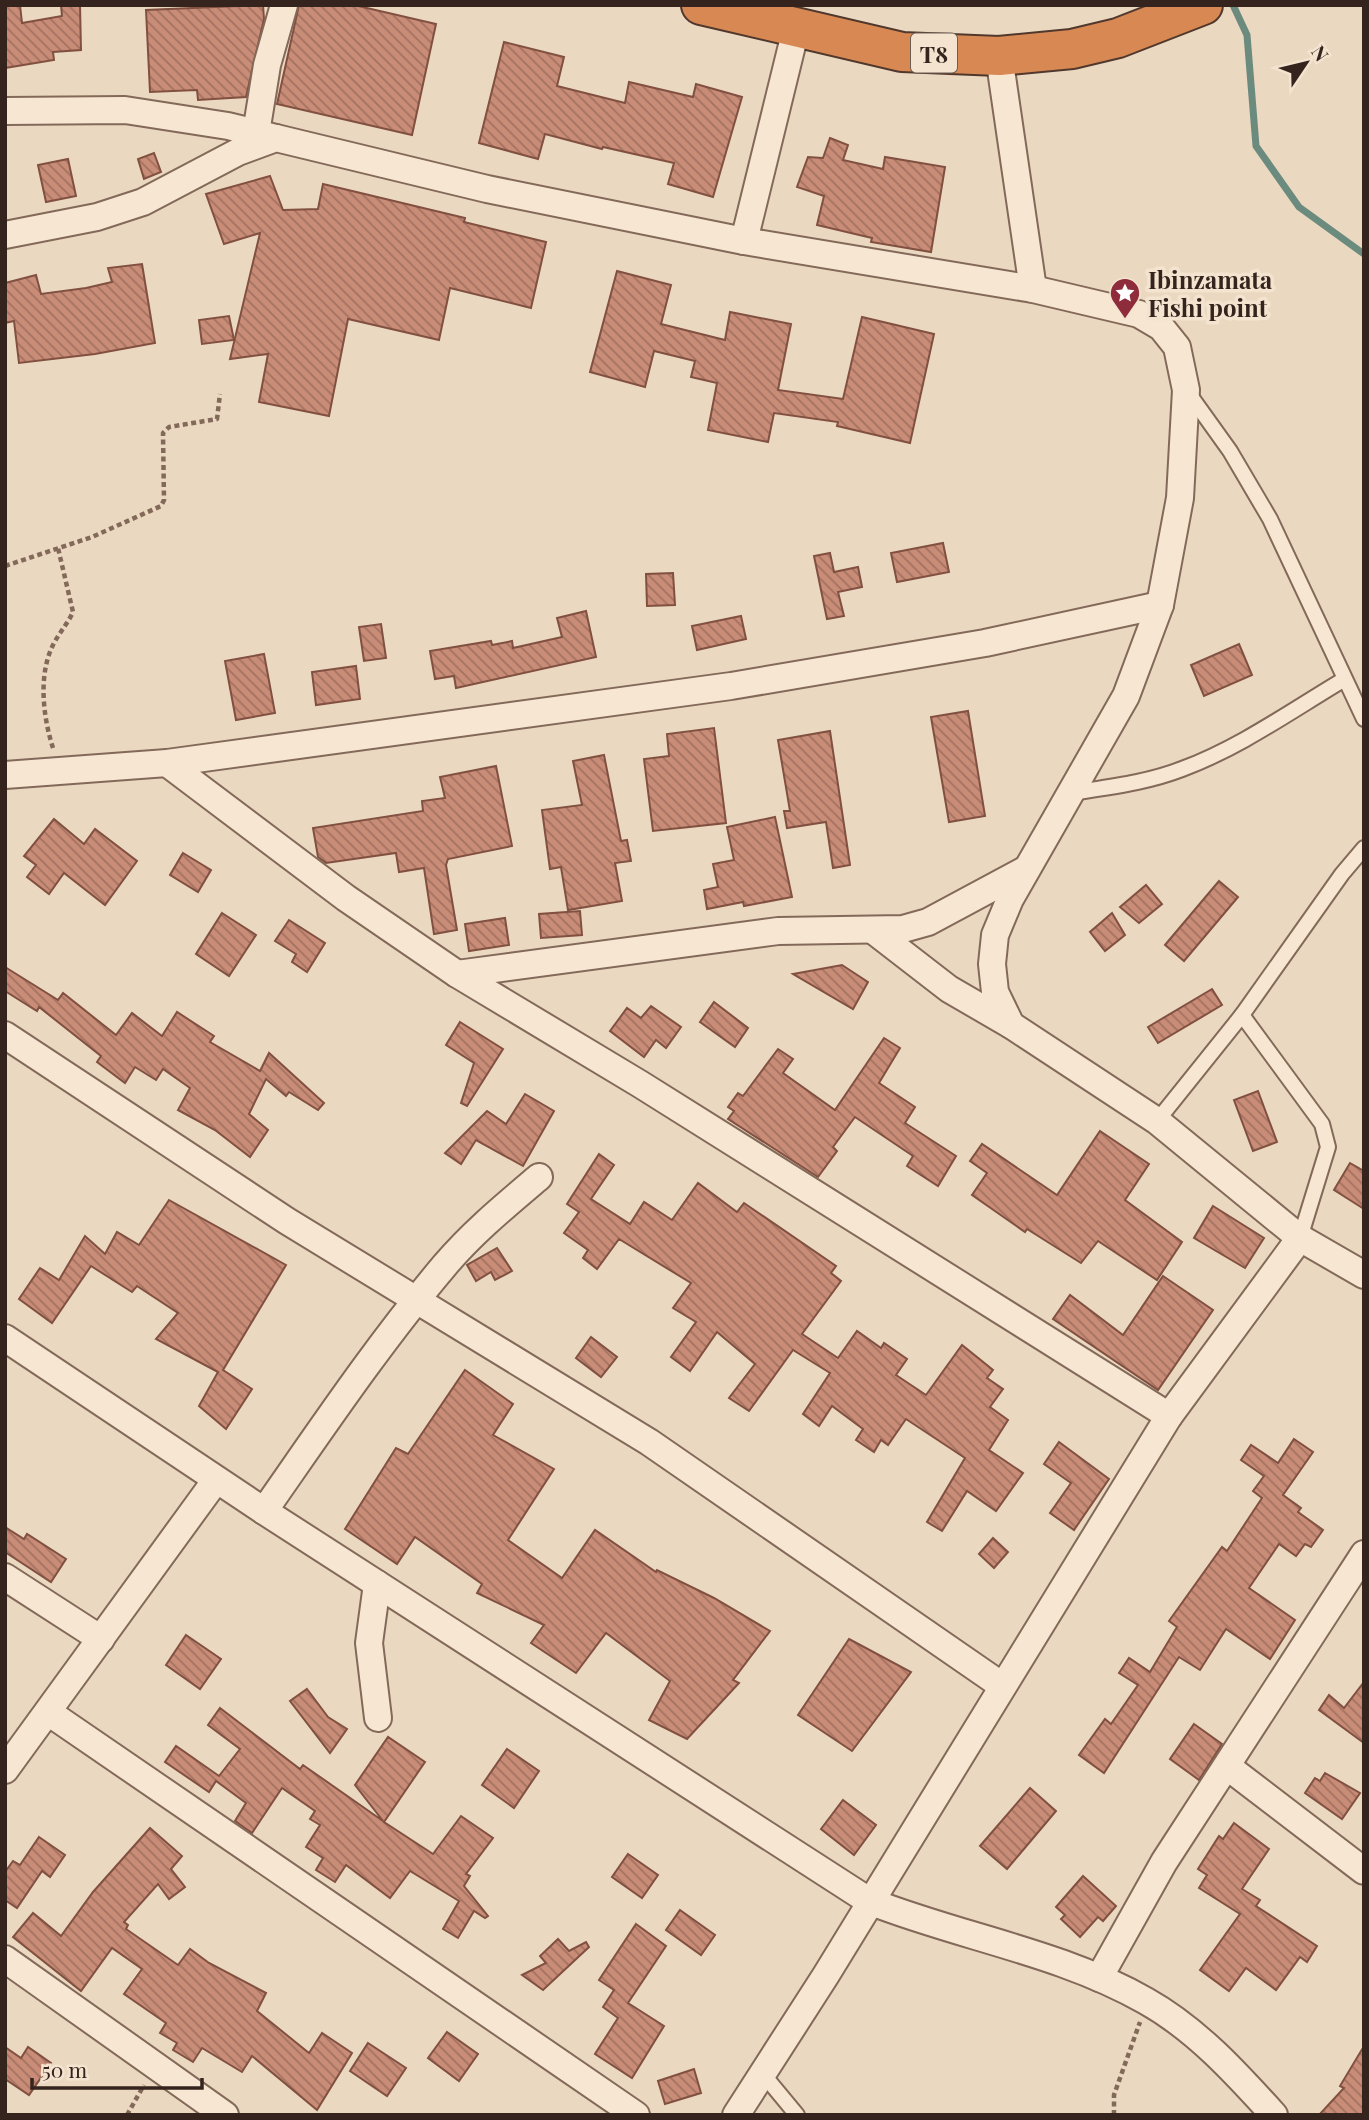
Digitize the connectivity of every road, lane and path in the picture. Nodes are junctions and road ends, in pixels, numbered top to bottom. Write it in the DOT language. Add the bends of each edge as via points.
graph roads {
  1 [pos="284,5"];
  2 [pos="701,5"];
  3 [pos="1203,5"];
  4 [pos="796,29"];
  5 [pos="999,56"];
  6 [pos="5,111"];
  7 [pos="266,136"];
  8 [pos="5,235"];
  9 [pos="744,241"];
  10 [pos="1033,289"];
  11 [pos="1186,390"];
  12 [pos="220,394"];
  13 [pos="58,548"];
  14 [pos="5,566"];
  15 [pos="1160,605"];
  16 [pos="1343,680"];
  17 [pos="1364,719"];
  18 [pos="167,763"];
  19 [pos="60,770"];
  20 [pos="5,775"];
  21 [pos="1071,793"];
  22 [pos="1364,848"];
  23 [pos="1023,871"];
  24 [pos="874,931"];
  25 [pos="457,974"];
  26 [pos="1242,1015"];
  27 [pos="1011,1025"];
  28 [pos="5,1035"];
  29 [pos="1157,1121"];
  30 [pos="539,1177"];
  31 [pos="1300,1238"];
  32 [pos="1364,1275"];
  33 [pos="417,1302"];
  34 [pos="5,1338"];
  35 [pos="1169,1416"];
  36 [pos="216,1480"];
  37 [pos="264,1511"];
  38 [pos="1364,1554"];
  39 [pos="5,1577"];
  40 [pos="1357,1583"];
  41 [pos="377,1584"];
  42 [pos="102,1639"];
  43 [pos="1001,1685"];
  44 [pos="48,1712"];
  45 [pos="378,1717"];
  46 [pos="1228,1767"];
  47 [pos="5,1770"];
  48 [pos="1364,1871"];
  49 [pos="869,1902"];
  50 [pos="5,1959"];
  51 [pos="1099,1978"];
  52 [pos="1147,2002"];
  53 [pos="155,2066"];
  54 [pos="763,2074"];
  55 [pos="127,2115"];
  56 [pos="225,2115"];
  57 [pos="636,2115"];
  58 [pos="736,2115"];
  59 [pos="797,2115"];
  60 [pos="1114,2115"];
  61 [pos="1274,2115"];
  1 -- 7 [label="street" via="267,65"];
  2 -- 4 [label="highway, T8"];
  3 -- 5 [label="highway, T8" via="1118,38 1072,49"];
  4 -- 5 [label="highway, T8" via="902,52"];
  4 -- 9 [label="street"];
  5 -- 10 [label="street"];
  6 -- 7 [label="street" via="125,110"];
  7 -- 8 [label="street" via="143,202 97,217"];
  7 -- 9 [label="street" via="487,189"];
  9 -- 10 [label="street"];
  10 -- 11 [label="street" via="1139,314 1161,327 1177,347"];
  11 -- 15 [label="street" via="1180,498"];
  11 -- 16 [label="lane" via="1230,451 1270,519"];
  12 -- 13 [label="path" via="217,419 169,427 163,433 161,506"];
  13 -- 14 [label="path"];
  13 -- 19 [label="path" via="73,612 52,646 44,676 46,718"];
  15 -- 18 [label="street" via="985,643 731,686"];
  15 -- 21 [label="street" via="1126,696"];
  16 -- 17 [label="lane"];
  16 -- 21 [label="lane" via="1226,750 1181,769 1130,784"];
  18 -- 19 [label="street"];
  18 -- 25 [label="street" via="325,884"];
  19 -- 20 [label="street"];
  21 -- 23 [label="street"];
  22 -- 26 [label="lane"];
  23 -- 24 [label="street" via="928,922"];
  23 -- 27 [label="street" via="995,935 992,964 995,992"];
  24 -- 25 [label="street" via="778,931"];
  24 -- 27 [label="street" via="940,982"];
  25 -- 35 [label="street"];
  26 -- 29 [label="lane"];
  26 -- 31 [label="lane" via="1322,1124 1328,1147"];
  27 -- 29 [label="street"];
  28 -- 33 [label="street"];
  29 -- 31 [label="street"];
  30 -- 33 [label="street" via="481,1227"];
  31 -- 32 [label="street"];
  31 -- 35 [label="street"];
  33 -- 37 [label="street"];
  33 -- 43 [label="street" via="649,1442"];
  34 -- 36 [label="street"];
  35 -- 43 [label="street"];
  36 -- 37 [label="street"];
  36 -- 42 [label="street"];
  37 -- 41 [label="street"];
  38 -- 40 [label="street"];
  39 -- 42 [label="street"];
  40 -- 46 [label="street" via="1293,1660"];
  41 -- 45 [label="street" via="369,1643"];
  41 -- 49 [label="street"];
  42 -- 44 [label="street"];
  43 -- 49 [label="street"];
  44 -- 47 [label="street"];
  44 -- 57 [label="street"];
  46 -- 48 [label="street"];
  46 -- 51 [label="street" via="1164,1862"];
  49 -- 51 [label="street"];
  49 -- 54 [label="street"];
  50 -- 53 [label="street"];
  51 -- 52 [label="street"];
  52 -- 60 [label="path" via="1114,2095"];
  52 -- 61 [label="street" via="1192,2034"];
  53 -- 55 [label="path"];
  53 -- 56 [label="street"];
  54 -- 58 [label="street"];
  54 -- 59 [label="lane"];
}
